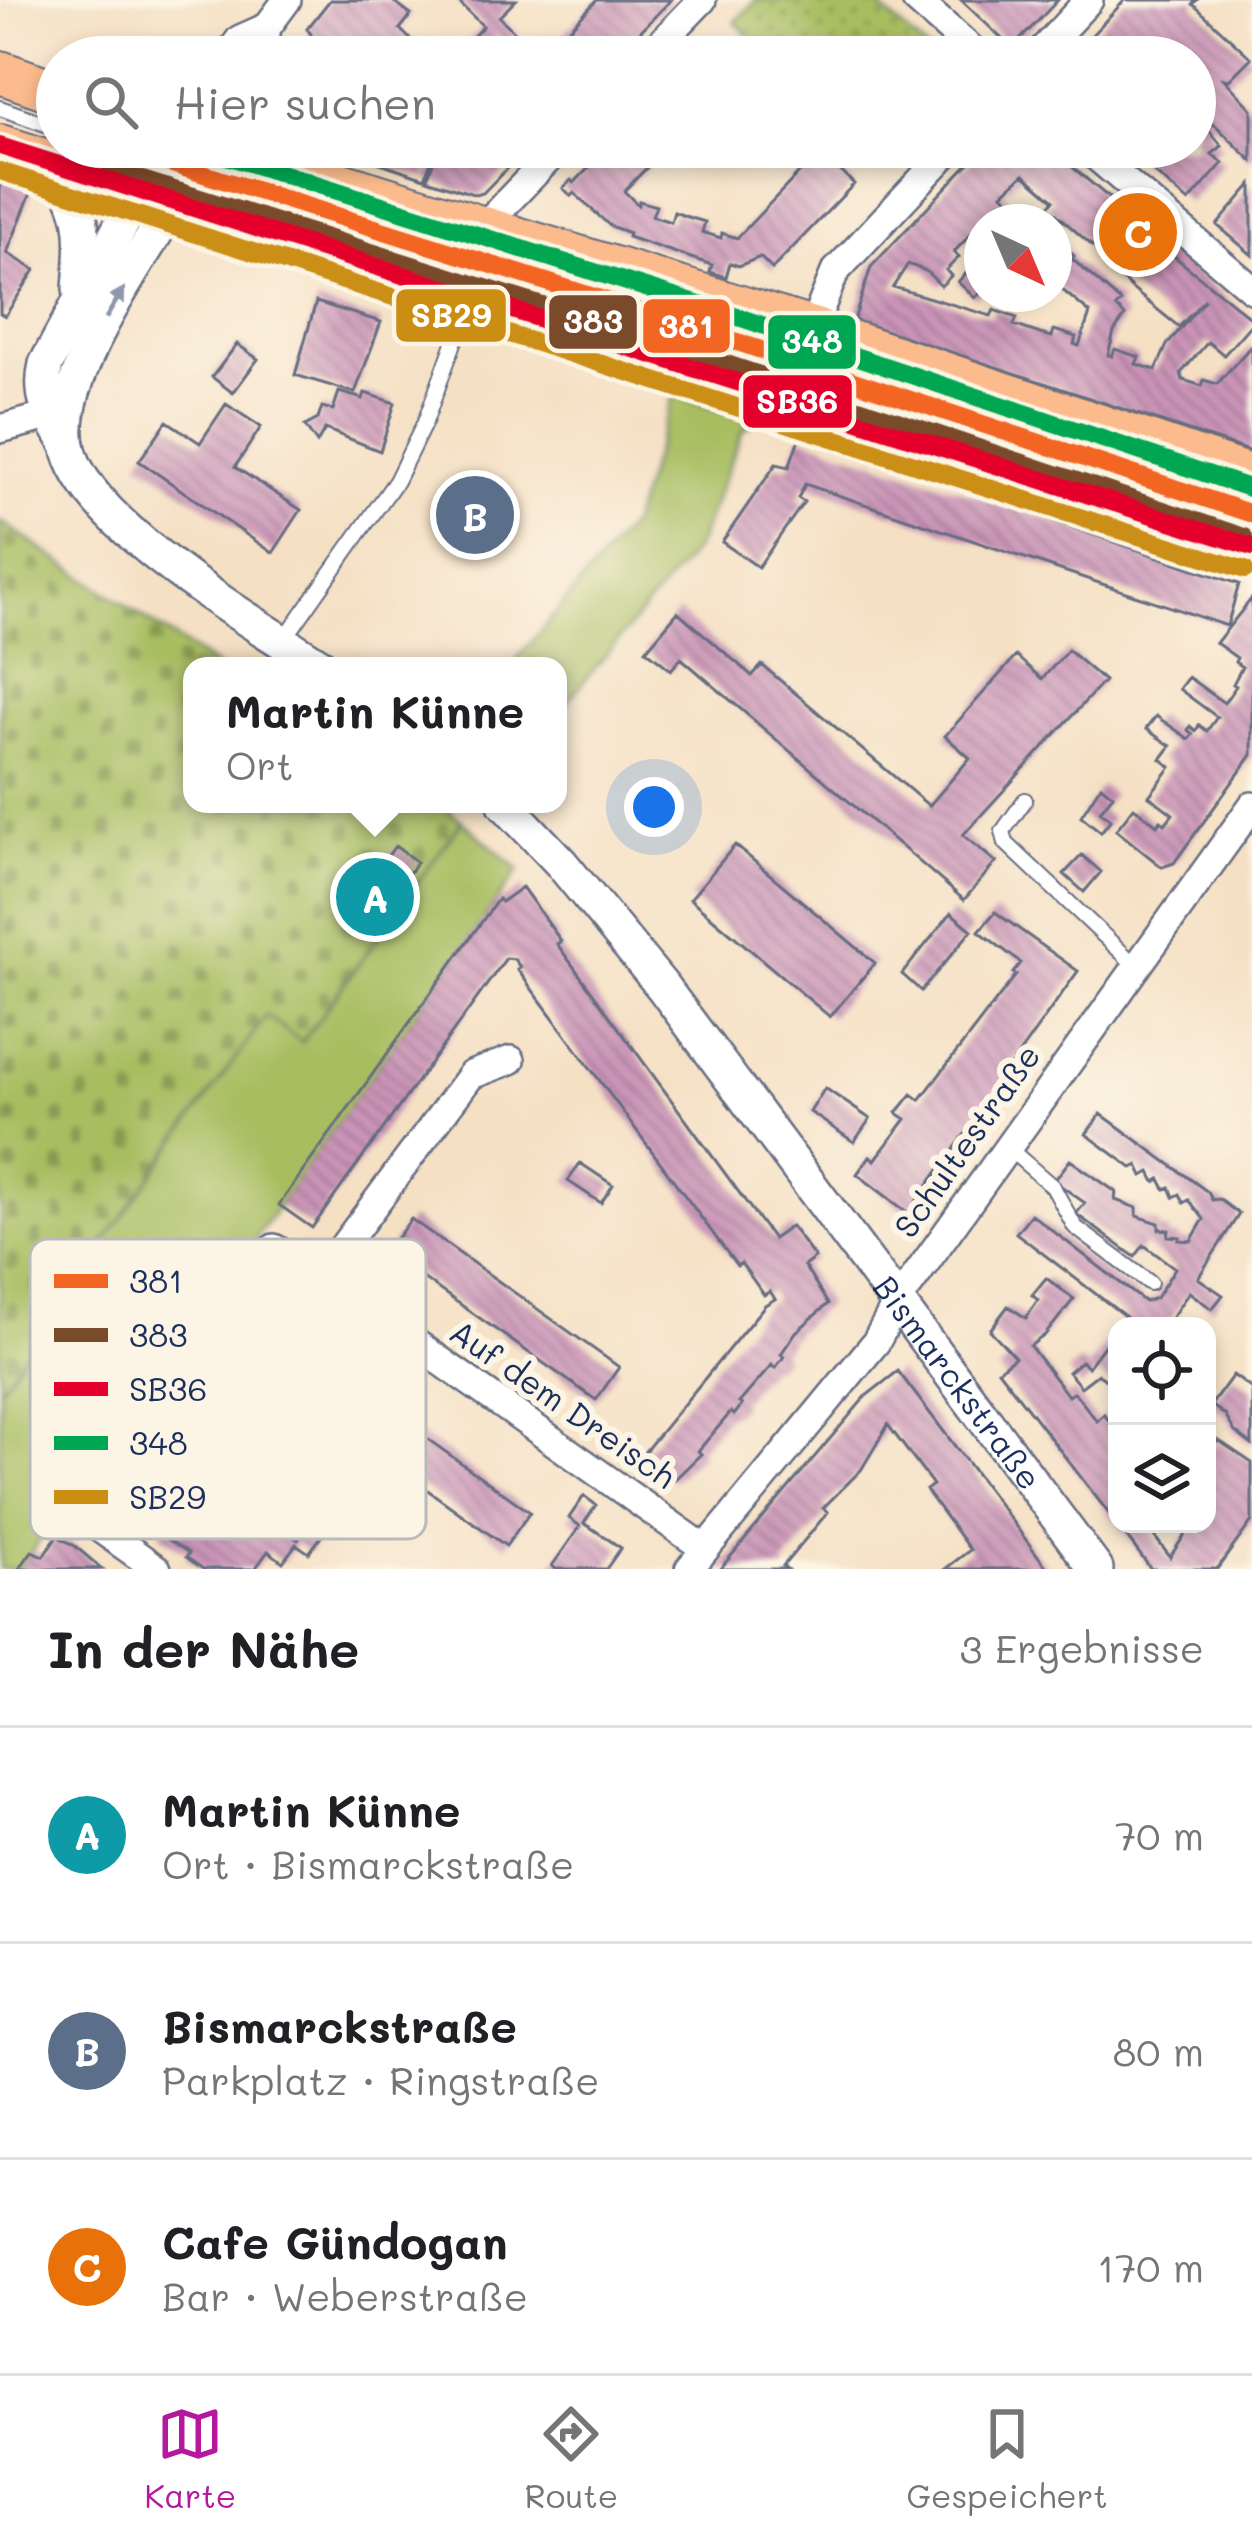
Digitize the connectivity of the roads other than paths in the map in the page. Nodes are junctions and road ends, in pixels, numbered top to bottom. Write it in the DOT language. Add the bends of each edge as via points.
graph roads {
  1 [pos="287,0"];
  2 [pos="702,0"];
  3 [pos="916,0"];
  4 [pos="1089,0"];
  5 [pos="267,27"];
  6 [pos="247,36"];
  7 [pos="266,36"];
  8 [pos="667,36"];
  9 [pos="956,36"];
  10 [pos="1056,36"];
  11 [pos="0,73"];
  12 [pos="36,85"];
  13 [pos="0,108"];
  14 [pos="36,133"];
  15 [pos="0,146"];
  16 [pos="36,147"];
  17 [pos="65,168"];
  18 [pos="181,168"];
  19 [pos="181,168"];
  20 [pos="184,168"];
  21 [pos="185,168"];
  22 [pos="187,168"];
  23 [pos="540,168"];
  24 [pos="932,168"];
  25 [pos="1110,168"];
  26 [pos="481,229"];
  27 [pos="1252,289"];
  28 [pos="471,297"];
  29 [pos="80,299"];
  30 [pos="812,329"];
  31 [pos="54,404"];
  32 [pos="0,427"];
  33 [pos="1252,477"];
  34 [pos="1252,514"];
  35 [pos="1252,547"];
  36 [pos="284,641"];
  37 [pos="308,657"];
  38 [pos="1025,800"];
  39 [pos="1252,806"];
  40 [pos="514,813"];
  41 [pos="1136,966"];
  42 [pos="511,1060"];
  43 [pos="1006,1148"];
  44 [pos="349,1239"];
  45 [pos="1150,1283"];
  46 [pos="898,1301"];
  47 [pos="426,1355"];
  48 [pos="115,1539"];
  49 [pos="697,1559"];
  50 [pos="157,1569"];
  51 [pos="1096,1569"];
  1 -- 5 [label="street"];
  2 -- 8 [label="street"];
  3 -- 9 [label="street"];
  4 -- 10 [label="street"];
  5 -- 6 [label="street"];
  5 -- 7 [label="street"];
  11 -- 12 [label="main road"];
  13 -- 14 [label="lane"];
  15 -- 16 [label="main road"];
  17 -- 29 [label="street" via="85,226"];
  18 -- 29 [label="street"];
  31 -- 19 [label="street, one-way"];
  20 -- 28 [label="main road"];
  21 -- 34 [label="lane"];
  22 -- 26 [label="main road"];
  23 -- 26 [label="street"];
  24 -- 30 [label="street" via="835,272"];
  25 -- 27 [label="street"];
  26 -- 30 [label="main road"];
  28 -- 35 [label="main road"];
  28 -- 36 [label="lane" via="396,481"];
  29 -- 31 [label="street" via="46,364"];
  30 -- 33 [label="main road"];
  31 -- 32 [label="street"];
  31 -- 36 [label="street" via="87,489 128,532"];
  36 -- 37 [label="street"];
  38 -- 41 [label="lane" via="1004,831 1006,844"];
  39 -- 41 [label="street, Schultestraße"];
  40 -- 46 [label="street, Bismarckstraße" via="662,986"];
  41 -- 43 [label="street, Schultestraße"];
  42 -- 44 [label="street" via="471,1076"];
  43 -- 45 [label="lane" via="1053,1187 1075,1227"];
  43 -- 46 [label="street, Schultestraße"];
  46 -- 49 [label="street, Schultestraße" via="876,1342"];
  46 -- 51 [label="street, Bismarckstraße"];
  47 -- 49 [label="street, Auf dem Dreisch"];
  48 -- 50 [label="street"];
}
